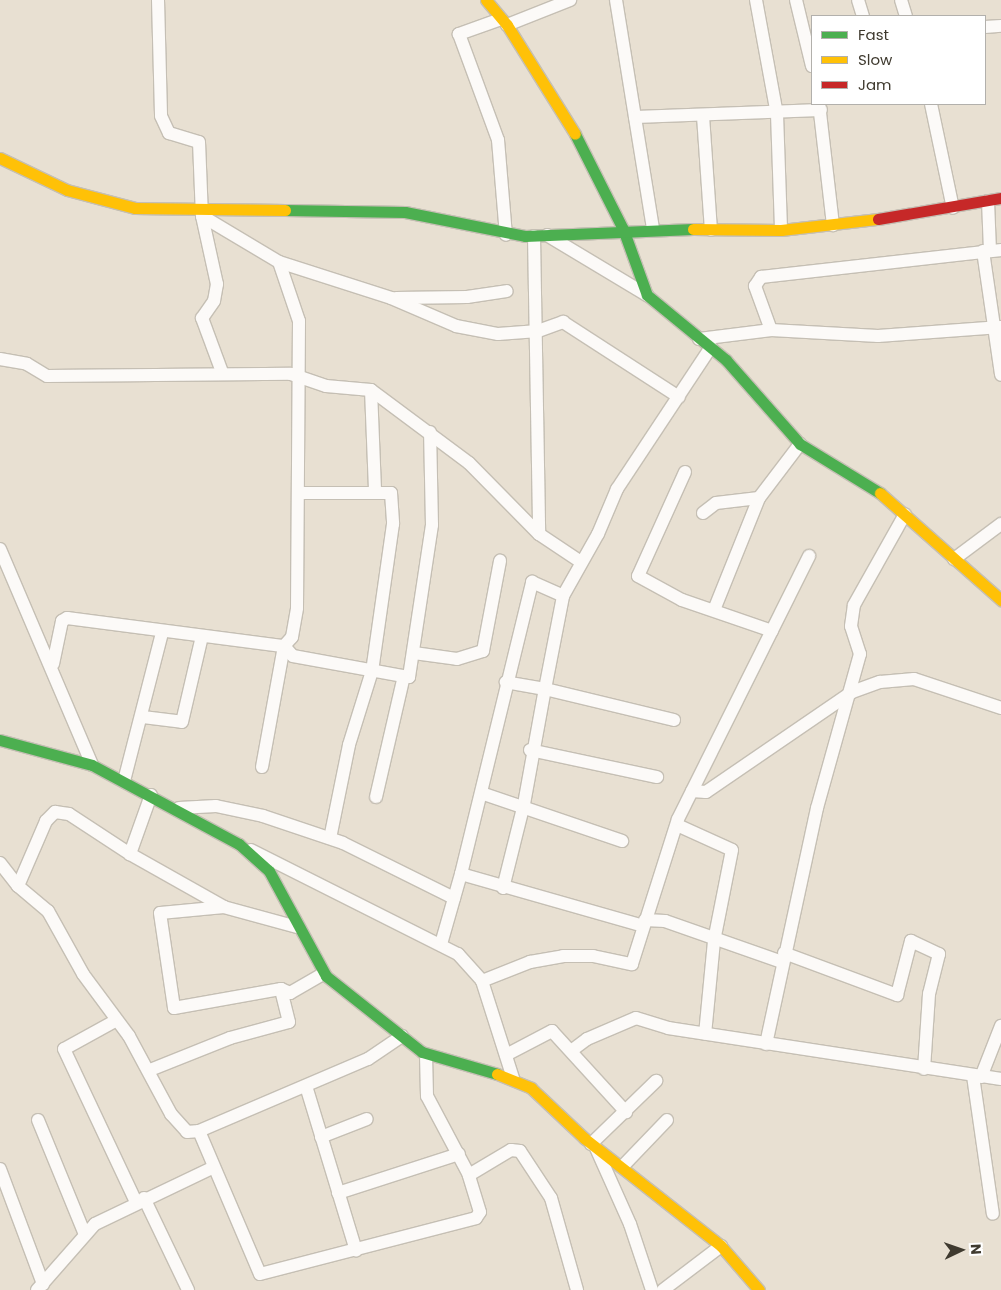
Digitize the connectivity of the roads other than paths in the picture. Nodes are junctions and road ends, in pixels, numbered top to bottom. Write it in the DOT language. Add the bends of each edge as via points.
graph roads {
  1 [pos="158,0"];
  2 [pos="486,0"];
  3 [pos="570,0"];
  4 [pos="616,0"];
  5 [pos="756,0"];
  6 [pos="796,0"];
  7 [pos="858,0"];
  8 [pos="901,0"];
  9 [pos="863,15"];
  10 [pos="906,15"];
  11 [pos="504,22"];
  12 [pos="1001,26"];
  13 [pos="986,27"];
  14 [pos="811,62"];
  15 [pos="931,105"];
  16 [pos="820,107"];
  17 [pos="777,114"];
  18 [pos="703,116"];
  19 [pos="635,117"];
  20 [pos="0,158"];
  21 [pos="1001,198"];
  22 [pos="988,201"];
  23 [pos="953,208"];
  24 [pos="201,213"];
  25 [pos="833,225"];
  26 [pos="623,229"];
  27 [pos="653,229"];
  28 [pos="711,230"];
  29 [pos="781,230"];
  30 [pos="506,235"];
  31 [pos="548,235"];
  32 [pos="534,236"];
  33 [pos="991,250"];
  34 [pos="279,262"];
  35 [pos="507,291"];
  36 [pos="647,295"];
  37 [pos="391,298"];
  38 [pos="997,327"];
  39 [pos="771,330"];
  40 [pos="538,331"];
  41 [pos="700,339"];
  42 [pos="711,347"];
  43 [pos="0,359"];
  44 [pos="222,372"];
  45 [pos="300,375"];
  46 [pos="1001,375"];
  47 [pos="371,390"];
  48 [pos="679,397"];
  49 [pos="430,432"];
  50 [pos="800,444"];
  51 [pos="685,472"];
  52 [pos="375,491"];
  53 [pos="301,494"];
  54 [pos="759,498"];
  55 [pos="703,513"];
  56 [pos="905,514"];
  57 [pos="1001,524"];
  58 [pos="539,534"];
  59 [pos="0,549"];
  60 [pos="809,556"];
  61 [pos="954,559"];
  62 [pos="500,561"];
  63 [pos="581,562"];
  64 [pos="562,596"];
  65 [pos="1001,600"];
  66 [pos="714,610"];
  67 [pos="772,631"];
  68 [pos="162,633"];
  69 [pos="202,636"];
  70 [pos="284,646"];
  71 [pos="414,653"];
  72 [pos="52,664"];
  73 [pos="372,671"];
  74 [pos="404,676"];
  75 [pos="506,682"];
  76 [pos="545,689"];
  77 [pos="852,692"];
  78 [pos="1001,708"];
  79 [pos="143,717"];
  80 [pos="674,720"];
  81 [pos="0,740"];
  82 [pos="530,750"];
  83 [pos="92,765"];
  84 [pos="262,767"];
  85 [pos="657,777"];
  86 [pos="124,781"];
  87 [pos="692,790"];
  88 [pos="484,794"];
  89 [pos="151,796"];
  90 [pos="376,797"];
  91 [pos="524,804"];
  92 [pos="179,808"];
  93 [pos="677,825"];
  94 [pos="330,838"];
  95 [pos="622,841"];
  96 [pos="239,844"];
  97 [pos="130,854"];
  98 [pos="0,863"];
  99 [pos="461,874"];
  100 [pos="18,886"];
  101 [pos="503,888"];
  102 [pos="454,898"];
  103 [pos="224,906"];
  104 [pos="644,923"];
  105 [pos="297,927"];
  106 [pos="714,941"];
  107 [pos="441,944"];
  108 [pos="783,958"];
  109 [pos="324,973"];
  110 [pos="482,981"];
  111 [pos="281,989"];
  112 [pos="115,1021"];
  113 [pos="1001,1026"];
  114 [pos="705,1034"];
  115 [pos="402,1036"];
  116 [pos="766,1044"];
  117 [pos="571,1051"];
  118 [pos="426,1055"];
  119 [pos="506,1055"];
  120 [pos="924,1069"];
  121 [pos="150,1070"];
  122 [pos="977,1076"];
  123 [pos="513,1078"];
  124 [pos="1001,1079"];
  125 [pos="656,1081"];
  126 [pos="306,1086"];
  127 [pos="626,1112"];
  128 [pos="367,1119"];
  129 [pos="38,1120"];
  130 [pos="668,1120"];
  131 [pos="199,1131"];
  132 [pos="321,1137"];
  133 [pos="593,1146"];
  134 [pos="459,1154"];
  135 [pos="622,1167"];
  136 [pos="212,1168"];
  137 [pos="0,1169"];
  138 [pos="469,1175"];
  139 [pos="338,1193"];
  140 [pos="4,1194"];
  141 [pos="140,1200"];
  142 [pos="993,1214"];
  143 [pos="84,1232"];
  144 [pos="721,1246"];
  145 [pos="356,1251"];
  146 [pos="40,1287"];
  147 [pos="188,1290"];
  148 [pos="577,1290"];
  149 [pos="652,1290"];
  150 [pos="663,1290"];
  151 [pos="759,1290"];
  1 -- 24 [label="street" via="160,116 170,133 199,142"];
  2 -- 11 [label="street"];
  3 -- 11 [label="street"];
  4 -- 19 [label="street"];
  5 -- 17 [label="street"];
  6 -- 14 [label="street"];
  7 -- 9 [label="street"];
  8 -- 10 [label="street"];
  11 -- 26 [label="street" via="572,129"];
  11 -- 30 [label="street" via="459,34 498,140"];
  12 -- 13 [label="street"];
  15 -- 23 [label="street"];
  16 -- 17 [label="street"];
  16 -- 25 [label="street"];
  17 -- 18 [label="street"];
  17 -- 29 [label="street"];
  18 -- 19 [label="street"];
  18 -- 28 [label="street"];
  19 -- 27 [label="street"];
  20 -- 24 [label="street" via="97,202"];
  21 -- 22 [label="street"];
  22 -- 23 [label="street"];
  22 -- 33 [label="street"];
  23 -- 25 [label="street"];
  24 -- 30 [label="street" via="405,212"];
  24 -- 34 [label="street"];
  24 -- 44 [label="street" via="217,284 214,301 202,318"];
  25 -- 29 [label="street"];
  26 -- 27 [label="street"];
  26 -- 31 [label="street"];
  26 -- 36 [label="street"];
  27 -- 28 [label="street"];
  28 -- 29 [label="street"];
  30 -- 32 [label="street"];
  31 -- 32 [label="street"];
  31 -- 36 [label="street"];
  32 -- 40 [label="street"];
  33 -- 38 [label="street"];
  33 -- 39 [label="street" via="761,277 755,286"];
  34 -- 37 [label="street"];
  34 -- 45 [label="street" via="299,321"];
  35 -- 37 [label="street" via="467,297"];
  36 -- 41 [label="street"];
  37 -- 40 [label="street" via="456,326 498,334"];
  38 -- 39 [label="street" via="878,336"];
  38 -- 46 [label="street"];
  39 -- 41 [label="street"];
  40 -- 48 [label="street" via="563,322"];
  40 -- 58 [label="street"];
  41 -- 42 [label="street"];
  42 -- 48 [label="street"];
  42 -- 50 [label="street"];
  43 -- 44 [label="street" via="27,364 47,376"];
  44 -- 45 [label="street"];
  45 -- 47 [label="street" via="326,386"];
  45 -- 53 [label="street"];
  47 -- 49 [label="street"];
  47 -- 52 [label="street"];
  48 -- 63 [label="street" via="617,489"];
  49 -- 58 [label="street" via="469,463"];
  49 -- 71 [label="street" via="432,526"];
  50 -- 54 [label="street"];
  50 -- 56 [label="street" via="887,497"];
  51 -- 66 [label="street" via="638,576 651,587"];
  52 -- 53 [label="street"];
  52 -- 73 [label="street" via="391,493 393,524"];
  53 -- 70 [label="street" via="298,608 292,637"];
  54 -- 55 [label="street" via="716,503"];
  54 -- 66 [label="street"];
  56 -- 61 [label="street"];
  56 -- 77 [label="street" via="854,605 852,626 860,654"];
  57 -- 61 [label="street"];
  58 -- 63 [label="street"];
  59 -- 72 [label="street"];
  60 -- 67 [label="street"];
  61 -- 65 [label="street"];
  62 -- 71 [label="street" via="483,651 457,659"];
  63 -- 64 [label="street"];
  64 -- 75 [label="street" via="532,582"];
  64 -- 76 [label="street"];
  66 -- 67 [label="street"];
  67 -- 87 [label="street"];
  68 -- 69 [label="street"];
  68 -- 72 [label="street" via="67,618 62,621"];
  68 -- 79 [label="street"];
  69 -- 70 [label="street"];
  69 -- 79 [label="street" via="182,722"];
  70 -- 73 [label="street" via="293,656"];
  70 -- 84 [label="street"];
  71 -- 74 [label="street" via="412,673"];
  72 -- 83 [label="street"];
  73 -- 74 [label="street"];
  73 -- 94 [label="street" via="349,745"];
  74 -- 90 [label="street"];
  75 -- 76 [label="street"];
  75 -- 88 [label="street"];
  76 -- 80 [label="street"];
  76 -- 82 [label="street"];
  77 -- 78 [label="street" via="880,682 914,679"];
  77 -- 87 [label="street" via="706,792"];
  77 -- 108 [label="street" via="817,808"];
  79 -- 86 [label="street"];
  81 -- 83 [label="street"];
  82 -- 85 [label="street"];
  82 -- 91 [label="street"];
  83 -- 86 [label="street"];
  86 -- 89 [label="street"];
  87 -- 93 [label="street"];
  88 -- 91 [label="street"];
  88 -- 99 [label="street"];
  89 -- 92 [label="street"];
  89 -- 97 [label="street"];
  91 -- 95 [label="street"];
  91 -- 101 [label="street"];
  92 -- 94 [label="street" via="216,806"];
  92 -- 96 [label="street" via="199,826"];
  93 -- 104 [label="street"];
  93 -- 106 [label="street" via="732,850"];
  94 -- 102 [label="street"];
  96 -- 105 [label="street" via="269,871"];
  96 -- 107 [label="street"];
  97 -- 100 [label="street" via="69,814 55,812 46,821"];
  97 -- 103 [label="street"];
  98 -- 100 [label="street"];
  99 -- 101 [label="street"];
  99 -- 102 [label="street"];
  100 -- 112 [label="street" via="48,911"];
  101 -- 104 [label="street"];
  102 -- 107 [label="street"];
  103 -- 105 [label="street"];
  103 -- 111 [label="street" via="160,913 174,1008"];
  104 -- 106 [label="street" via="664,921"];
  104 -- 110 [label="street" via="632,964 593,956 563,956 530,962"];
  105 -- 109 [label="street"];
  106 -- 108 [label="street"];
  106 -- 114 [label="street"];
  107 -- 110 [label="street" via="469,964"];
  108 -- 116 [label="street"];
  108 -- 120 [label="street" via="897,995 911,941 939,954 929,994"];
  109 -- 111 [label="street" via="290,994"];
  109 -- 115 [label="street"];
  110 -- 119 [label="street"];
  111 -- 121 [label="street" via="289,1022 230,1038"];
  112 -- 121 [label="street"];
  112 -- 141 [label="street" via="64,1049"];
  113 -- 122 [label="street"];
  114 -- 116 [label="street"];
  114 -- 117 [label="street" via="626,1019"];
  115 -- 118 [label="street"];
  115 -- 126 [label="street" via="374,1056"];
  116 -- 120 [label="street"];
  117 -- 119 [label="street" via="552,1031"];
  117 -- 127 [label="street"];
  118 -- 123 [label="street"];
  118 -- 134 [label="street" via="428,1096"];
  119 -- 123 [label="street"];
  120 -- 122 [label="street"];
  121 -- 131 [label="street" via="171,1114 187,1132"];
  122 -- 124 [label="street"];
  122 -- 142 [label="street"];
  123 -- 133 [label="street" via="531,1088"];
  125 -- 127 [label="street"];
  126 -- 131 [label="street"];
  126 -- 132 [label="street"];
  127 -- 133 [label="street"];
  128 -- 132 [label="street"];
  129 -- 143 [label="street"];
  130 -- 135 [label="street"];
  131 -- 136 [label="street"];
  132 -- 139 [label="street"];
  133 -- 135 [label="street"];
  133 -- 149 [label="street" via="630,1224"];
  134 -- 138 [label="street"];
  134 -- 139 [label="street"];
  135 -- 144 [label="street"];
  136 -- 141 [label="street"];
  136 -- 145 [label="street" via="260,1274"];
  137 -- 140 [label="street"];
  138 -- 145 [label="street" via="480,1216"];
  138 -- 148 [label="street" via="511,1150 520,1151 551,1198"];
  139 -- 145 [label="street"];
  140 -- 146 [label="street"];
  141 -- 143 [label="street"];
  141 -- 147 [label="street"];
  143 -- 146 [label="street"];
  144 -- 150 [label="street"];
  144 -- 151 [label="street"];
}
